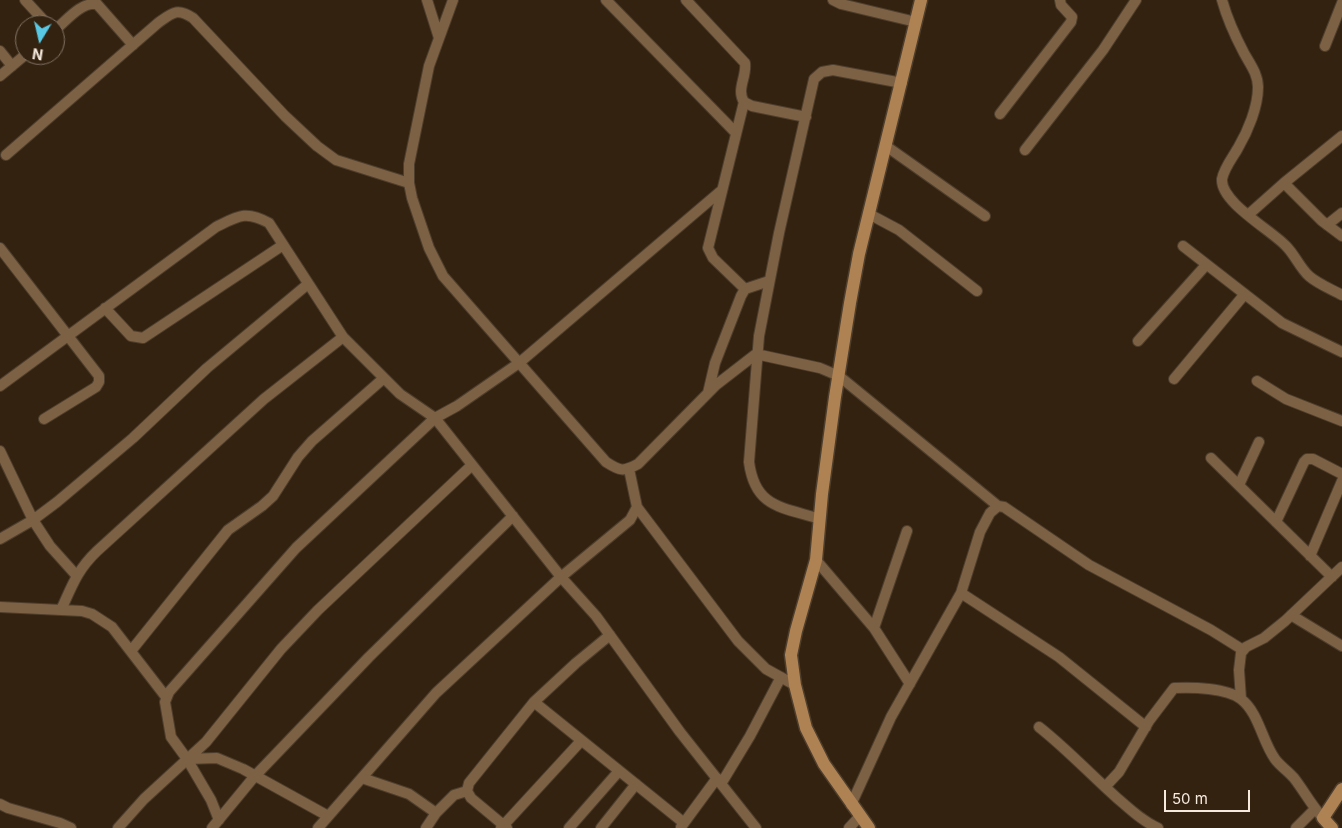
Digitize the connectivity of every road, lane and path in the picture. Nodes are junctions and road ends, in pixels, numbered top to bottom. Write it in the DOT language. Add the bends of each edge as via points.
graph roads {
  1 [pos="25,0"];
  2 [pos="426,0"];
  3 [pos="453,0"];
  4 [pos="606,0"];
  5 [pos="686,0"];
  6 [pos="833,0"];
  7 [pos="921,0"];
  8 [pos="1060,0"];
  9 [pos="1136,0"];
  10 [pos="1222,0"];
  11 [pos="96,2"];
  12 [pos="1342,4"];
  13 [pos="39,15"];
  14 [pos="65,21"];
  15 [pos="916,22"];
  16 [pos="439,38"];
  17 [pos="133,45"];
  18 [pos="1324,46"];
  19 [pos="0,51"];
  20 [pos="15,63"];
  21 [pos="12,66"];
  22 [pos="0,76"];
  23 [pos="902,83"];
  24 [pos="744,102"];
  25 [pos="1000,114"];
  26 [pos="806,117"];
  27 [pos="736,133"];
  28 [pos="1342,136"];
  29 [pos="886,146"];
  30 [pos="1025,150"];
  31 [pos="6,156"];
  32 [pos="409,183"];
  33 [pos="1284,183"];
  34 [pos="722,190"];
  35 [pos="1342,213"];
  36 [pos="869,214"];
  37 [pos="1248,215"];
  38 [pos="985,216"];
  39 [pos="1327,225"];
  40 [pos="1342,236"];
  41 [pos="283,245"];
  42 [pos="1183,246"];
  43 [pos="0,248"];
  44 [pos="1206,265"];
  45 [pos="769,281"];
  46 [pos="308,284"];
  47 [pos="745,290"];
  48 [pos="977,291"];
  49 [pos="1244,295"];
  50 [pos="1342,295"];
  51 [pos="105,308"];
  52 [pos="67,335"];
  53 [pos="343,337"];
  54 [pos="1138,341"];
  55 [pos="1342,352"];
  56 [pos="756,354"];
  57 [pos="519,363"];
  58 [pos="839,376"];
  59 [pos="384,378"];
  60 [pos="1174,379"];
  61 [pos="1257,381"];
  62 [pos="0,386"];
  63 [pos="708,394"];
  64 [pos="44,418"];
  65 [pos="435,418"];
  66 [pos="1342,421"];
  67 [pos="1259,442"];
  68 [pos="0,451"];
  69 [pos="1212,458"];
  70 [pos="472,464"];
  71 [pos="3,465"];
  72 [pos="629,469"];
  73 [pos="1342,474"];
  74 [pos="1342,481"];
  75 [pos="1239,485"];
  76 [pos="998,506"];
  77 [pos="637,507"];
  78 [pos="512,516"];
  79 [pos="820,519"];
  80 [pos="34,520"];
  81 [pos="1276,522"];
  82 [pos="907,531"];
  83 [pos="0,539"];
  84 [pos="1310,556"];
  85 [pos="816,560"];
  86 [pos="1339,571"];
  87 [pos="76,576"];
  88 [pos="561,577"];
  89 [pos="961,593"];
  90 [pos="0,607"];
  91 [pos="61,610"];
  92 [pos="1291,615"];
  93 [pos="874,628"];
  94 [pos="610,635"];
  95 [pos="1342,646"];
  96 [pos="1243,650"];
  97 [pos="130,651"];
  98 [pos="781,677"];
  99 [pos="910,684"];
  100 [pos="795,685"];
  101 [pos="166,697"];
  102 [pos="1241,699"];
  103 [pos="534,702"];
  104 [pos="1039,727"];
  105 [pos="1146,727"];
  106 [pos="581,741"];
  107 [pos="187,759"];
  108 [pos="619,771"];
  109 [pos="254,776"];
  110 [pos="362,778"];
  111 [pos="719,781"];
  112 [pos="636,784"];
  113 [pos="1105,787"];
  114 [pos="1342,789"];
  115 [pos="467,792"];
  116 [pos="0,804"];
  117 [pos="852,805"];
  118 [pos="1319,813"];
  119 [pos="436,814"];
  120 [pos="328,816"];
  121 [pos="860,816"];
  122 [pos="216,824"];
  123 [pos="682,826"];
  124 [pos="504,827"];
  125 [pos="71,828"];
  126 [pos="118,828"];
  127 [pos="318,828"];
  128 [pos="426,828"];
  129 [pos="569,828"];
  130 [pos="602,828"];
  131 [pos="756,828"];
  132 [pos="850,828"];
  133 [pos="869,828"];
  134 [pos="1158,828"];
  135 [pos="1296,828"];
  136 [pos="1332,828"];
  1 -- 13 [label="street"];
  2 -- 16 [label="street"];
  3 -- 16 [label="street"];
  4 -- 27 [label="street"];
  5 -- 24 [label="street" via="745,63 740,90"];
  6 -- 15 [label="street"];
  7 -- 15 [label="street"];
  8 -- 25 [label="street" via="1072,17 1071,22"];
  9 -- 30 [label="street" via="1103,50"];
  10 -- 37 [label="street" via="1258,85 1257,103 1222,179 1230,198"];
  11 -- 14 [label="street" via="82,7"];
  11 -- 17 [label="street"];
  12 -- 18 [label="street"];
  15 -- 23 [label="street"];
  16 -- 32 [label="street" via="428,66 409,164"];
  17 -- 31 [label="street"];
  17 -- 32 [label="street" via="174,12 185,12 317,146 336,160"];
  19 -- 21 [label="street"];
  20 -- 21 [label="street"];
  21 -- 22 [label="street"];
  23 -- 26 [label="street" via="833,70 822,72 814,79"];
  23 -- 29 [label="street"];
  24 -- 26 [label="street"];
  24 -- 27 [label="street"];
  26 -- 45 [label="street"];
  27 -- 34 [label="street"];
  28 -- 33 [label="street"];
  29 -- 36 [label="street"];
  29 -- 38 [label="street"];
  32 -- 57 [label="street" via="429,248 443,276"];
  33 -- 37 [label="street"];
  33 -- 39 [label="street"];
  34 -- 47 [label="street" via="708,248 713,258"];
  34 -- 57 [label="street"];
  35 -- 39 [label="street"];
  36 -- 48 [label="street" via="899,230"];
  36 -- 58 [label="street"];
  37 -- 50 [label="street" via="1286,246 1308,275"];
  39 -- 40 [label="street"];
  41 -- 46 [label="street"];
  41 -- 51 [label="street" via="143,338 131,336"];
  41 -- 51 [label="street" via="269,223 256,216 241,215 216,227"];
  42 -- 44 [label="street"];
  43 -- 52 [label="street"];
  44 -- 49 [label="street"];
  44 -- 54 [label="street"];
  45 -- 47 [label="street"];
  45 -- 56 [label="street"];
  46 -- 53 [label="street"];
  46 -- 80 [label="street"];
  47 -- 63 [label="street" via="715,363"];
  49 -- 55 [label="street" via="1282,323"];
  49 -- 60 [label="street"];
  51 -- 52 [label="street"];
  52 -- 62 [label="street"];
  52 -- 64 [label="street" via="100,376 99,382 96,387"];
  53 -- 59 [label="street"];
  53 -- 87 [label="street" via="264,399 97,551"];
  56 -- 58 [label="street" via="820,368"];
  56 -- 63 [label="street"];
  56 -- 79 [label="street" via="749,462 751,477 759,493 772,504"];
  57 -- 65 [label="street"];
  57 -- 72 [label="street" via="606,462 619,470"];
  58 -- 76 [label="street"];
  58 -- 79 [label="street"];
  59 -- 65 [label="street" via="400,394"];
  59 -- 97 [label="street" via="312,441 273,496 228,530"];
  61 -- 66 [label="street" via="1286,398"];
  63 -- 72 [label="street" via="638,464"];
  65 -- 70 [label="street"];
  65 -- 101 [label="street" via="296,548"];
  67 -- 75 [label="street"];
  68 -- 71 [label="street"];
  69 -- 75 [label="street"];
  70 -- 78 [label="street"];
  70 -- 107 [label="street" via="318,610 281,649 206,742"];
  71 -- 80 [label="street"];
  72 -- 77 [label="street"];
  73 -- 81 [label="street" via="1307,459"];
  74 -- 84 [label="street"];
  75 -- 81 [label="street"];
  76 -- 89 [label="street" via="990,513 980,532"];
  76 -- 96 [label="street" via="1090,565"];
  77 -- 88 [label="street" via="630,520"];
  77 -- 98 [label="street" via="738,641 766,670"];
  78 -- 88 [label="street"];
  78 -- 109 [label="street"];
  79 -- 85 [label="street"];
  80 -- 83 [label="street"];
  80 -- 87 [label="street" via="50,546"];
  81 -- 84 [label="street"];
  82 -- 93 [label="street"];
  84 -- 86 [label="street"];
  85 -- 93 [label="street"];
  85 -- 100 [label="street" via="791,656"];
  86 -- 92 [label="street"];
  87 -- 91 [label="street"];
  88 -- 94 [label="street"];
  88 -- 110 [label="street" via="436,693"];
  89 -- 99 [label="street"];
  89 -- 105 [label="street" via="1059,657"];
  90 -- 91 [label="street"];
  91 -- 97 [label="street" via="92,614 112,627"];
  92 -- 95 [label="street"];
  92 -- 96 [label="street" via="1264,638"];
  93 -- 99 [label="street"];
  94 -- 103 [label="street"];
  94 -- 111 [label="street"];
  96 -- 102 [label="street" via="1239,659"];
  97 -- 101 [label="street"];
  98 -- 100 [label="street"];
  98 -- 111 [label="street" via="750,736"];
  99 -- 117 [label="street" via="891,717"];
  100 -- 117 [label="street" via="806,728 824,764"];
  101 -- 107 [label="street" via="171,737"];
  102 -- 105 [label="street" via="1229,693 1174,688"];
  102 -- 118 [label="street" via="1257,722 1275,760 1294,778"];
  103 -- 106 [label="street"];
  103 -- 115 [label="street" via="468,783"];
  104 -- 113 [label="street"];
  105 -- 113 [label="street" via="1120,772"];
  106 -- 108 [label="street"];
  106 -- 124 [label="street"];
  107 -- 109 [label="street" via="217,758"];
  107 -- 122 [label="street" via="211,800"];
  107 -- 126 [label="street"];
  108 -- 112 [label="street"];
  108 -- 129 [label="street"];
  109 -- 120 [label="street"];
  109 -- 122 [label="street"];
  110 -- 119 [label="street" via="409,794"];
  110 -- 120 [label="street"];
  111 -- 123 [label="street"];
  111 -- 131 [label="street"];
  112 -- 123 [label="street"];
  112 -- 130 [label="street"];
  113 -- 134 [label="street" via="1146,823"];
  114 -- 118 [label="street"];
  115 -- 119 [label="street" via="454,795"];
  115 -- 124 [label="street"];
  116 -- 125 [label="street"];
  117 -- 121 [label="street"];
  118 -- 135 [label="street"];
  118 -- 136 [label="street"];
  119 -- 128 [label="street"];
  120 -- 127 [label="street"];
  121 -- 132 [label="street"];
  121 -- 133 [label="street"];
}
